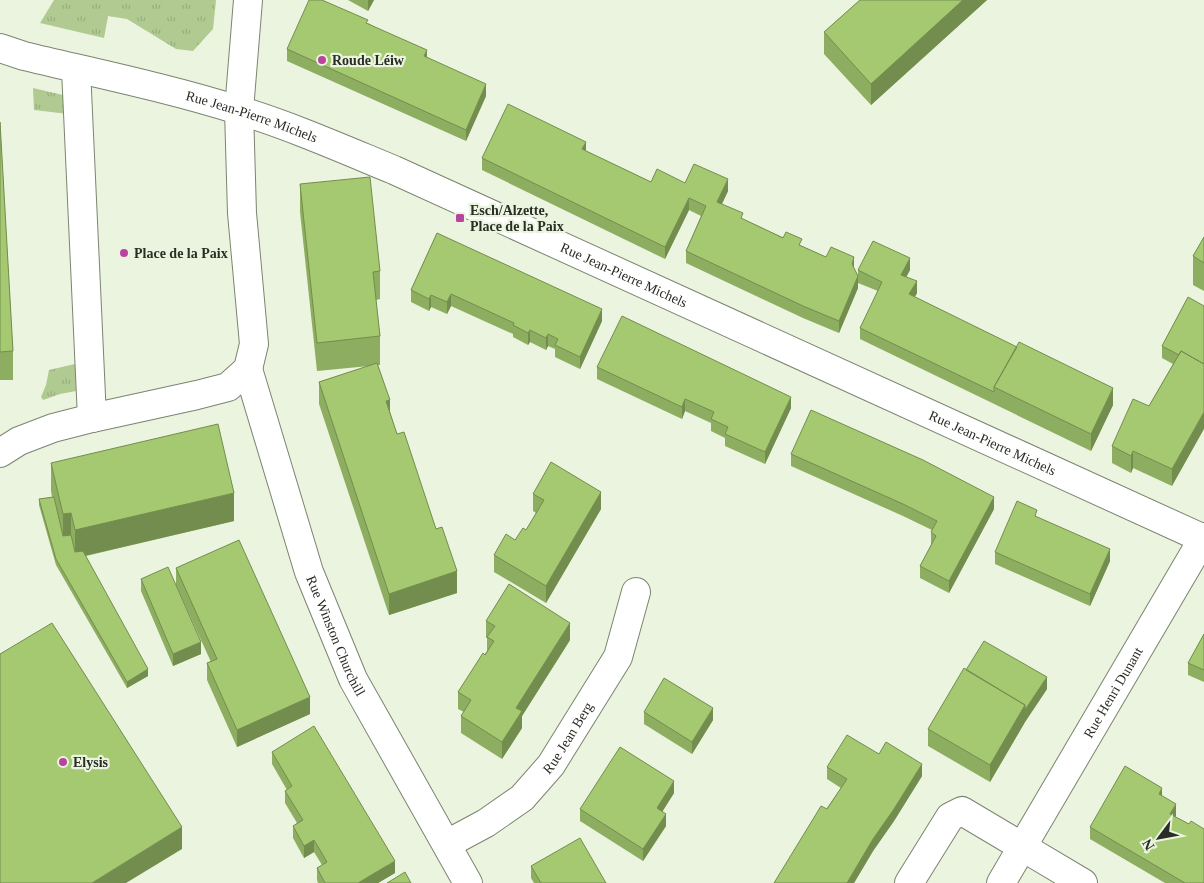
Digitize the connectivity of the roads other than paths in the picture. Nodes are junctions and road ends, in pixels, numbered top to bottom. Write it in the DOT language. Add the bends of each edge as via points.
graph roads {
  1 [pos="248,0"];
  2 [pos="0,48"];
  3 [pos="76,68"];
  4 [pos="239,110"];
  5 [pos="248,369"];
  6 [pos="92,418"];
  7 [pos="0,453"];
  8 [pos="1204,539"];
  9 [pos="636,592"];
  10 [pos="447,844"];
  11 [pos="1023,847"];
  12 [pos="468,883"];
  13 [pos="909,883"];
  14 [pos="1001,883"];
  15 [pos="1083,883"];
  1 -- 4 [label="street"];
  2 -- 3 [label="street, Rue Jean-Pierre Michels"];
  3 -- 4 [label="street, Rue Jean-Pierre Michels"];
  3 -- 6 [label="street"];
  4 -- 5 [label="street" via="242,213 254,344"];
  4 -- 8 [label="street, Rue Jean-Pierre Michels" via="394,170"];
  5 -- 6 [label="street" via="228,387"];
  5 -- 10 [label="street, Rue Winston Churchill" via="309,572 353,679"];
  6 -- 7 [label="street" via="53,428 19,441"];
  8 -- 11 [label="street, Rue Henri Dunant"];
  9 -- 10 [label="street, Rue Jean Berg" via="618,657 551,765 522,798 486,824"];
  10 -- 12 [label="street, Rue Winston Churchill"];
  11 -- 13 [label="street" via="962,811 950,817"];
  11 -- 14 [label="street, Rue Henri Dunant"];
  11 -- 15 [label="street"];
}
